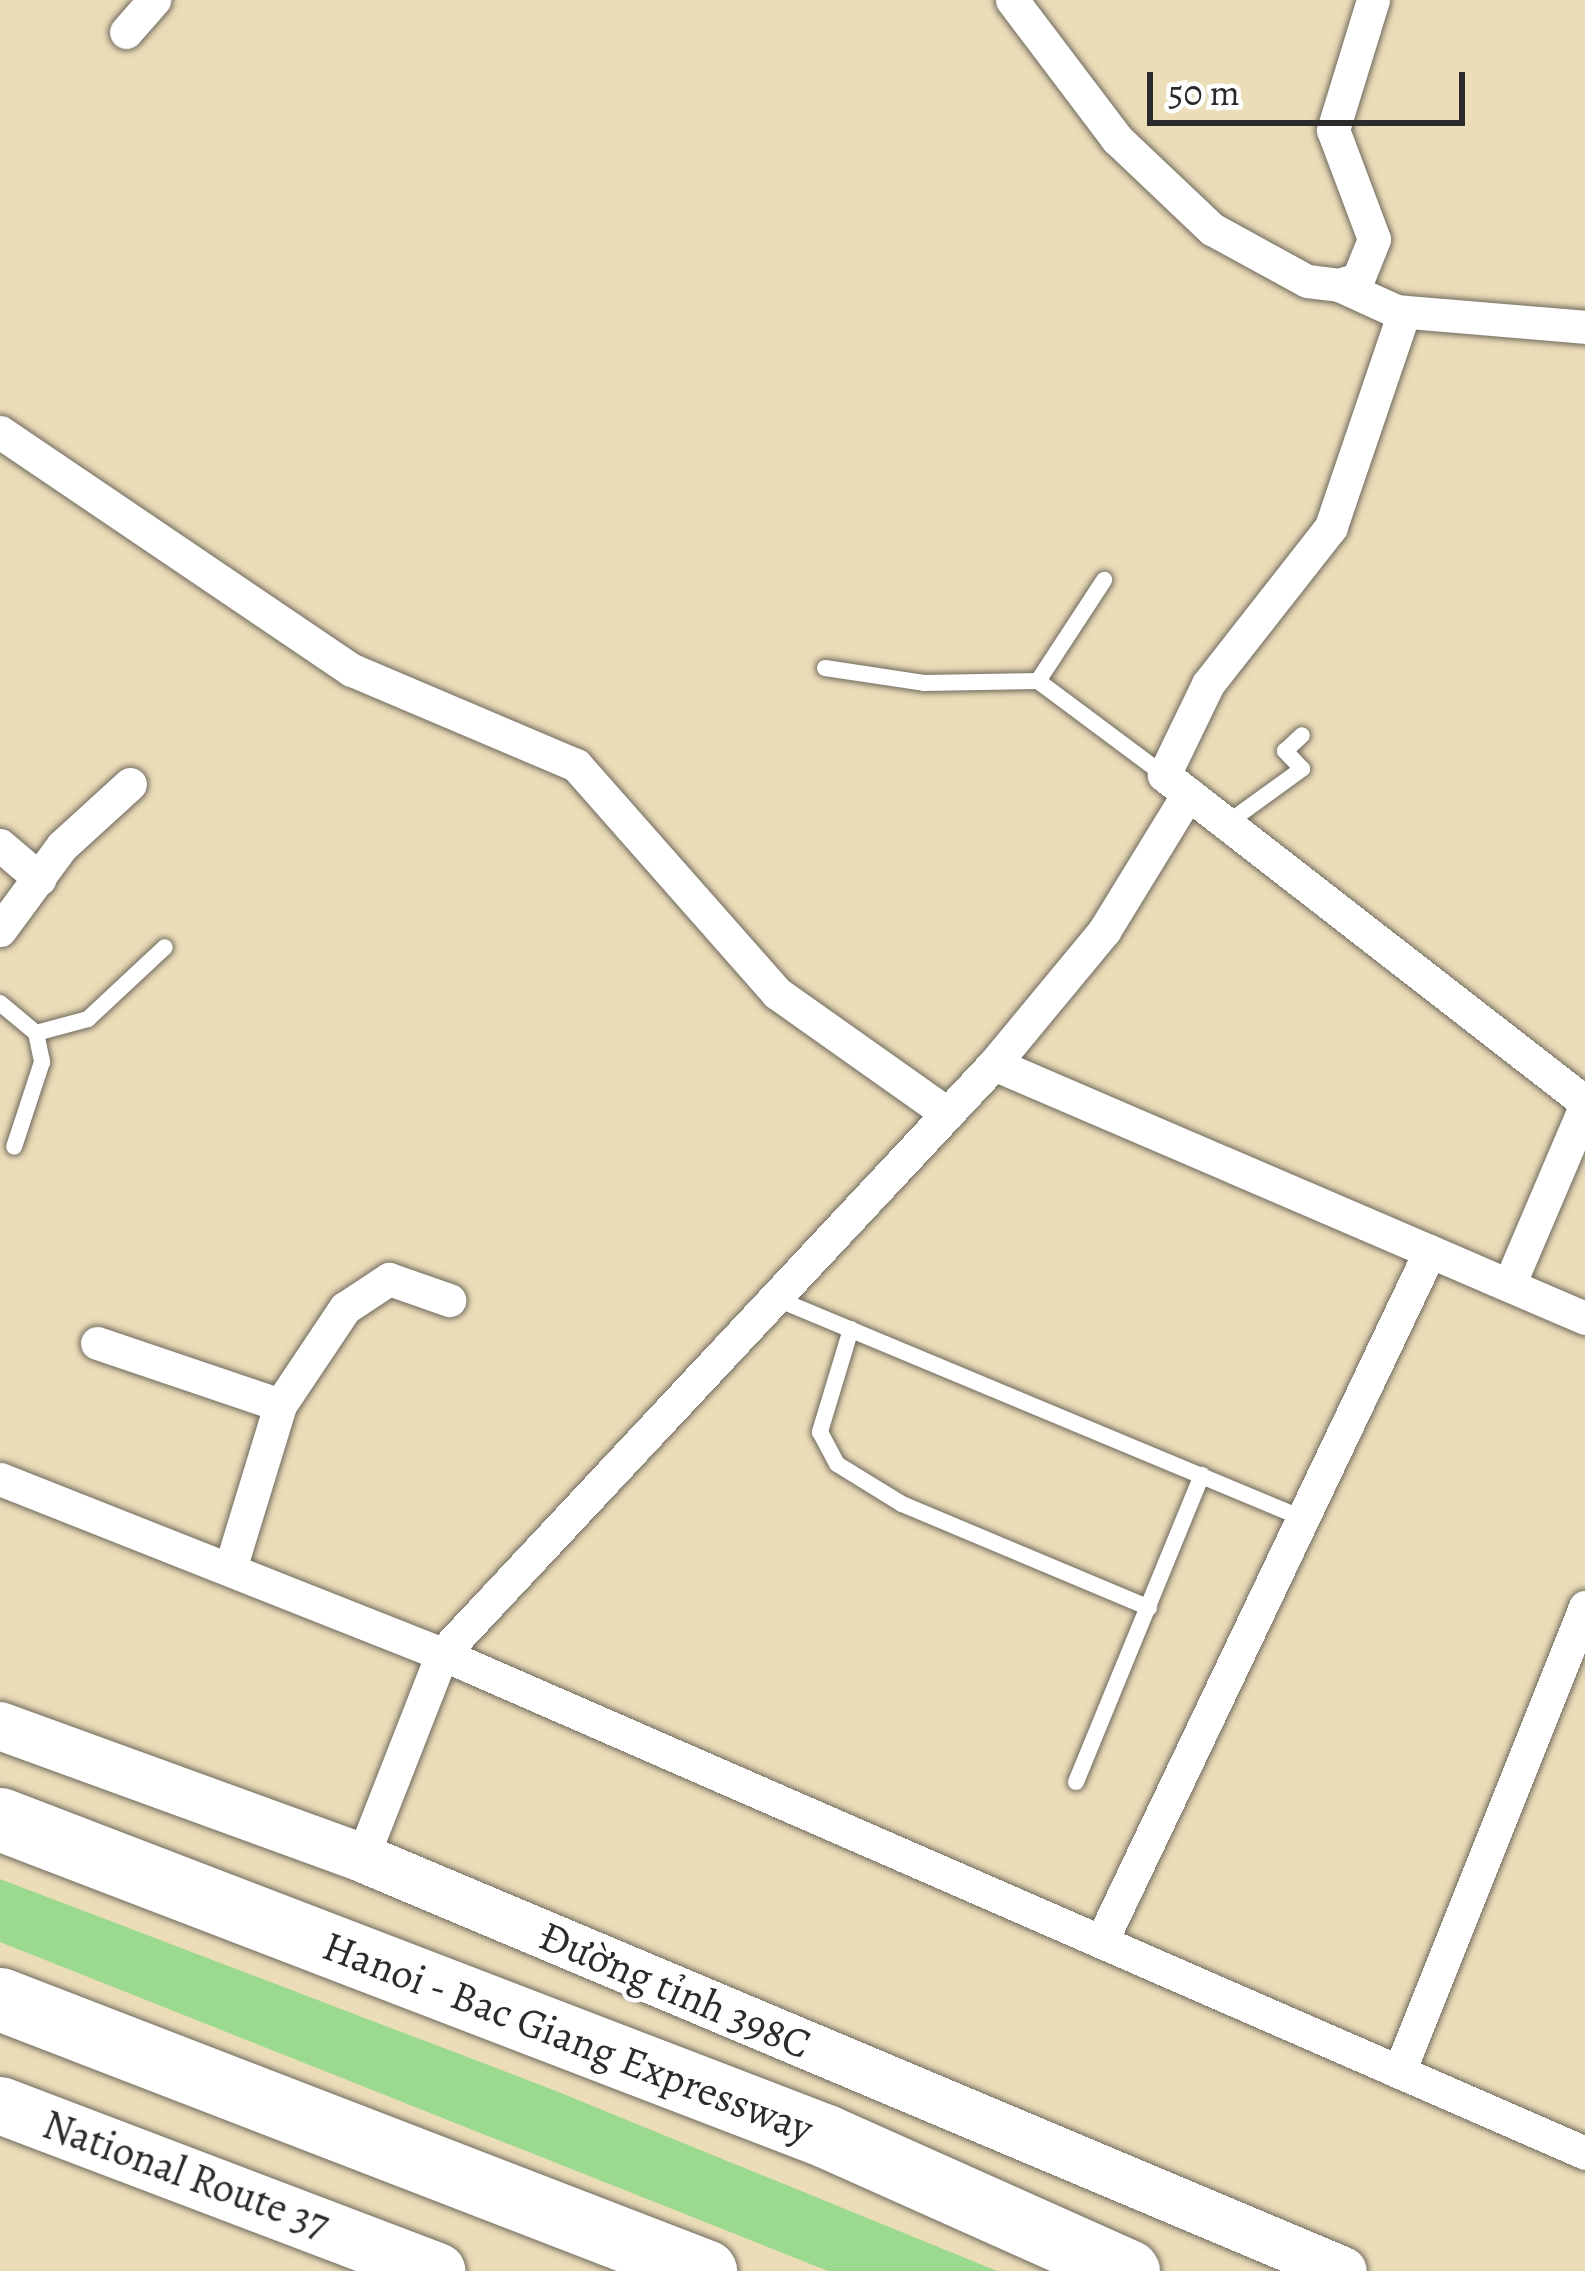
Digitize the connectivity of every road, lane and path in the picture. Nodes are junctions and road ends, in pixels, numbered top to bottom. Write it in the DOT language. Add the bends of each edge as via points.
graph roads {
  1 [pos="154,0"];
  2 [pos="1012,0"];
  3 [pos="1373,0"];
  4 [pos="126,32"];
  5 [pos="1340,285"];
  6 [pos="1404,312"];
  7 [pos="1585,327"];
  8 [pos="0,432"];
  9 [pos="1104,580"];
  10 [pos="825,668"];
  11 [pos="1039,681"];
  12 [pos="1302,735"];
  13 [pos="130,784"];
  14 [pos="1176,784"];
  15 [pos="1226,824"];
  16 [pos="0,845"];
  17 [pos="40,880"];
  18 [pos="0,930"];
  19 [pos="165,947"];
  20 [pos="0,1003"];
  21 [pos="36,1033"];
  22 [pos="994,1064"];
  23 [pos="1585,1105"];
  24 [pos="948,1114"];
  25 [pos="14,1147"];
  26 [pos="1430,1251"];
  27 [pos="1509,1285"];
  28 [pos="775,1298"];
  29 [pos="449,1300"];
  30 [pos="1585,1318"];
  31 [pos="851,1329"];
  32 [pos="97,1343"];
  33 [pos="280,1405"];
  34 [pos="1202,1475"];
  35 [pos="0,1479"];
  36 [pos="1302,1518"];
  37 [pos="230,1569"];
  38 [pos="1585,1607"];
  39 [pos="1149,1608"];
  40 [pos="442,1654"];
  41 [pos="0,1726"];
  42 [pos="1076,1782"];
  43 [pos="0,1819"];
  44 [pos="362,1858"];
  45 [pos="1101,1942"];
  46 [pos="0,1999"];
  47 [pos="1399,2072"];
  48 [pos="0,2105"];
  49 [pos="1585,2153"];
  50 [pos="437,2271"];
  51 [pos="705,2271"];
  52 [pos="1129,2271"];
  53 [pos="1343,2271"];
  1 -- 4 [label="street"];
  2 -- 5 [label="street" via="1117,139 1212,230 1307,280"];
  3 -- 5 [label="street" via="1333,130 1374,239 1358,279"];
  5 -- 6 [label="street"];
  6 -- 7 [label="street"];
  6 -- 14 [label="street" via="1331,527 1208,685"];
  8 -- 24 [label="street" via="352,670 576,765 777,993"];
  9 -- 11 [label="lane"];
  10 -- 11 [label="lane" via="924,683"];
  11 -- 14 [label="lane"];
  12 -- 15 [label="lane" via="1286,751 1302,769"];
  13 -- 17 [label="street"];
  14 -- 15 [label="street"];
  14 -- 22 [label="street" via="1104,932"];
  15 -- 23 [label="street"];
  16 -- 17 [label="street"];
  17 -- 18 [label="street"];
  19 -- 21 [label="lane" via="88,1019"];
  20 -- 21 [label="lane"];
  21 -- 25 [label="lane" via="42,1062"];
  22 -- 24 [label="street"];
  22 -- 26 [label="street"];
  23 -- 27 [label="street"];
  24 -- 28 [label="street"];
  26 -- 27 [label="street"];
  26 -- 36 [label="street"];
  27 -- 30 [label="street"];
  28 -- 31 [label="lane"];
  28 -- 40 [label="street"];
  29 -- 33 [label="street" via="389,1279 370,1286"];
  31 -- 34 [label="lane"];
  31 -- 39 [label="lane" via="820,1432 836,1464 902,1504"];
  32 -- 33 [label="street"];
  33 -- 37 [label="street"];
  34 -- 36 [label="lane"];
  34 -- 39 [label="lane"];
  35 -- 37 [label="street"];
  36 -- 45 [label="street"];
  37 -- 40 [label="street"];
  38 -- 47 [label="street"];
  39 -- 42 [label="lane"];
  40 -- 44 [label="street"];
  40 -- 45 [label="street"];
  41 -- 44 [label="main road, Đường tỉnh 398C"];
  43 -- 52 [label="highway, Hanoi - Bac Giang Expressway" via="826,2136"];
  44 -- 53 [label="main road, Đường tỉnh 398C"];
  45 -- 47 [label="street"];
  46 -- 51 [label="highway"];
  47 -- 49 [label="street"];
  48 -- 50 [label="highway, National Route 37"];
}
